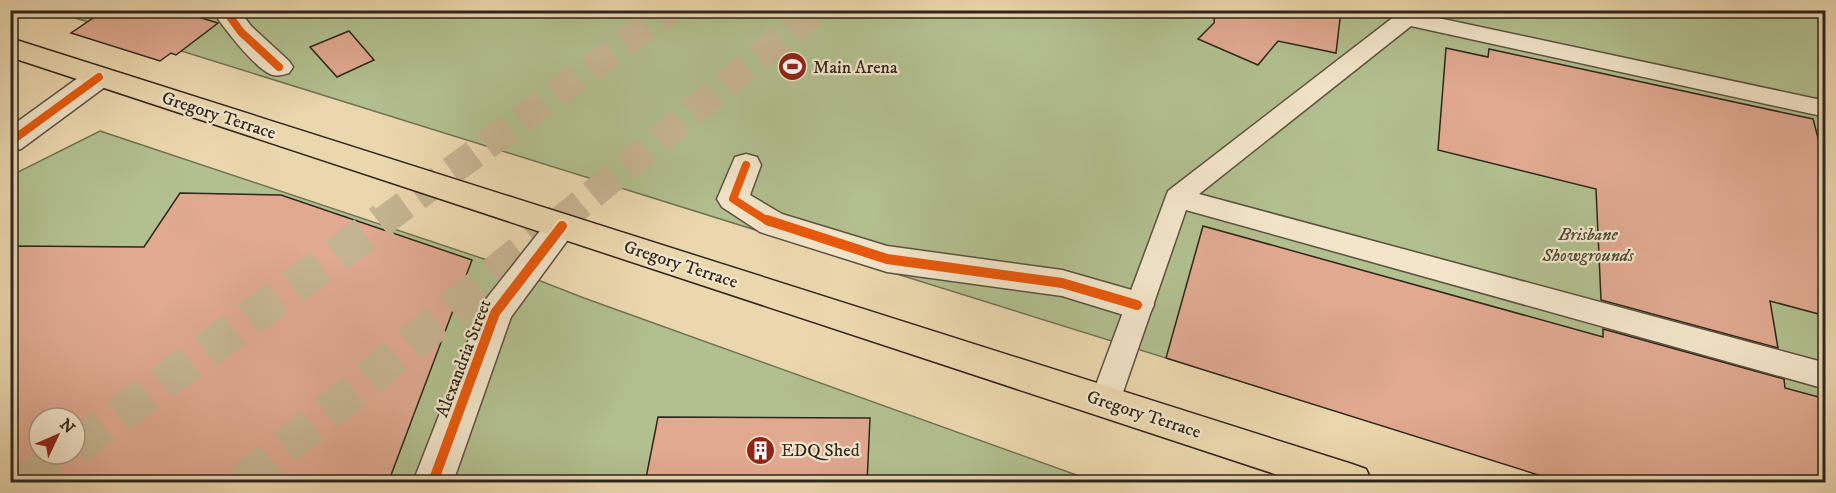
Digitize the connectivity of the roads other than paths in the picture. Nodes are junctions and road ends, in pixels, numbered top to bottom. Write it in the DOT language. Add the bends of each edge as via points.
graph roads {
  1 [pos="225,10"];
  2 [pos="1405,14"];
  3 [pos="10,47"];
  4 [pos="279,67"];
  5 [pos="99,77"];
  6 [pos="1826,109"];
  7 [pos="10,142"];
  8 [pos="746,165"];
  9 [pos="1177,198"];
  10 [pos="562,226"];
  11 [pos="1137,305"];
  12 [pos="1826,376"];
  13 [pos="1105,401"];
  14 [pos="434,483"];
  15 [pos="1352,483"];
  1 -- 4 [label="street" via="241,32"];
  2 -- 6 [label="lane"];
  2 -- 9 [label="lane"];
  3 -- 5 [label="main road, Gregory Terrace"];
  5 -- 7 [label="street"];
  5 -- 10 [label="main road, Gregory Terrace"];
  8 -- 11 [label="street" via="733,199 771,224 887,259 1062,283"];
  9 -- 11 [label="lane"];
  9 -- 12 [label="lane"];
  10 -- 13 [label="main road, Gregory Terrace"];
  10 -- 14 [label="street, Alexandria Street" via="495,313"];
  11 -- 13 [label="lane"];
  13 -- 15 [label="main road, Gregory Terrace"];
}
